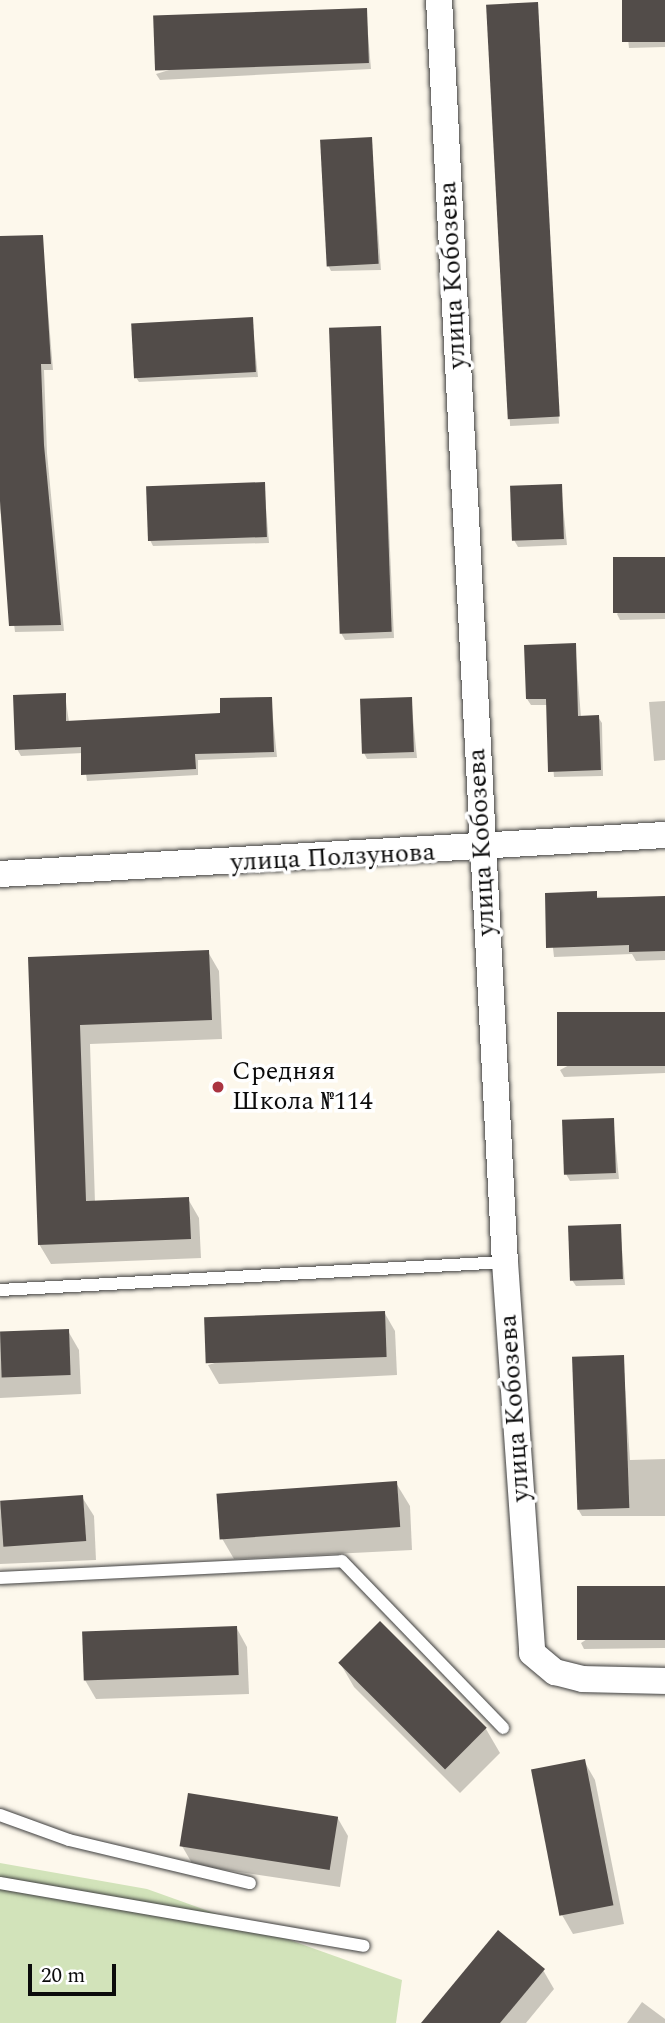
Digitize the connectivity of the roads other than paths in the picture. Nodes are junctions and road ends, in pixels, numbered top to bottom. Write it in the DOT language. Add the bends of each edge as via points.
graph roads {
  1 [pos="439,0"];
  2 [pos="665,835"];
  3 [pos="482,850"];
  4 [pos="0,874"];
  5 [pos="505,1262"];
  6 [pos="0,1290"];
  7 [pos="0,1578"];
  8 [pos="665,1681"];
  9 [pos="503,1728"];
  10 [pos="0,1815"];
  11 [pos="250,1883"];
  12 [pos="0,1884"];
  13 [pos="364,1946"];
  1 -- 3 [label="street, улица Кобозева"];
  2 -- 3 [label="street, улица Ползунова"];
  3 -- 4 [label="street, улица Ползунова"];
  3 -- 5 [label="street, улица Кобозева"];
  5 -- 6 [label="lane"];
  5 -- 8 [label="street, улица Кобозева" via="532,1653 555,1672 583,1679"];
  7 -- 9 [label="lane" via="342,1561"];
  10 -- 11 [label="lane" via="69,1840"];
  12 -- 13 [label="lane"];
}
